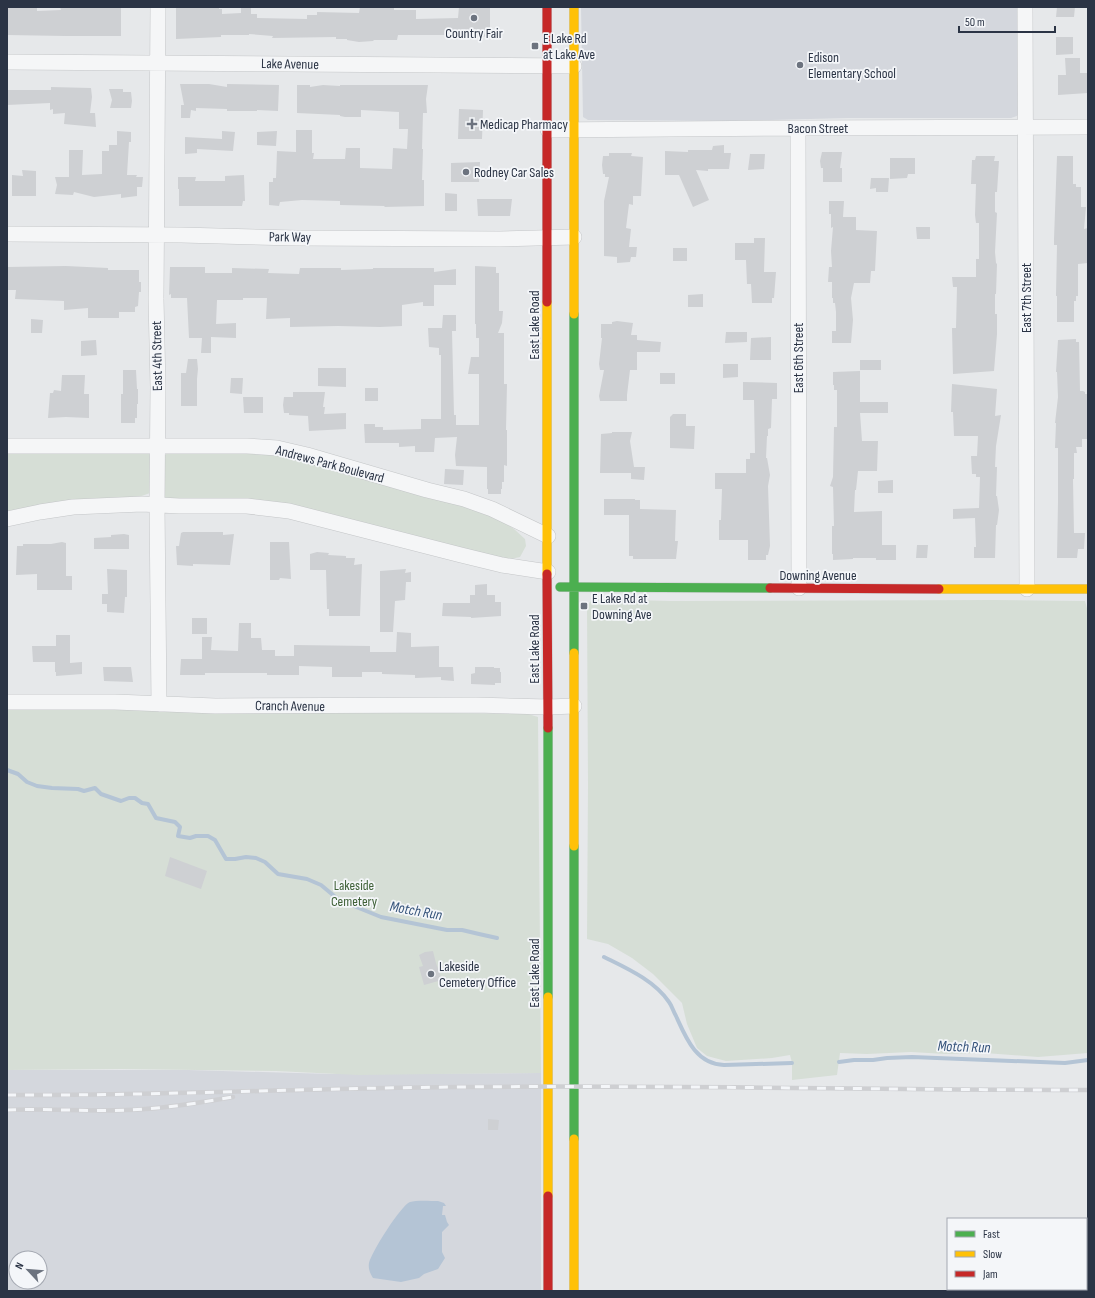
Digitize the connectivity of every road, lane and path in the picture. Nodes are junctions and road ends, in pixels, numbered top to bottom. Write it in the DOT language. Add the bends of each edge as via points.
graph roads {
  1 [pos="158,7"];
  2 [pos="548,7"];
  3 [pos="574,7"];
  4 [pos="1025,7"];
  5 [pos="7,62"];
  6 [pos="158,62"];
  7 [pos="547,66"];
  8 [pos="574,66"];
  9 [pos="798,128"];
  10 [pos="1026,128"];
  11 [pos="1088,128"];
  12 [pos="548,130"];
  13 [pos="574,130"];
  14 [pos="7,234"];
  15 [pos="157,235"];
  16 [pos="574,237"];
  17 [pos="548,239"];
  18 [pos="7,446"];
  19 [pos="158,446"];
  20 [pos="157,505"];
  21 [pos="7,519"];
  22 [pos="548,536"];
  23 [pos="548,580"];
  24 [pos="573,588"];
  25 [pos="799,588"];
  26 [pos="1027,589"];
  27 [pos="1088,589"];
  28 [pos="7,702"];
  29 [pos="159,704"];
  30 [pos="574,706"];
  31 [pos="548,707"];
  32 [pos="548,1291"];
  33 [pos="574,1291"];
  1 -- 6 [label="street, East 4th Street"];
  2 -- 7 [label="main road, East Lake Road"];
  3 -- 8 [label="main road"];
  4 -- 10 [label="street, East 7th Street"];
  5 -- 6 [label="street, Lake Avenue"];
  6 -- 7 [label="street, Lake Avenue"];
  6 -- 15 [label="street, East 4th Street"];
  7 -- 8 [label="street, Lake Avenue"];
  7 -- 12 [label="main road, East Lake Road"];
  8 -- 13 [label="main road"];
  9 -- 10 [label="street, Bacon Street"];
  9 -- 13 [label="street, Bacon Street"];
  9 -- 25 [label="street, East 6th Street"];
  10 -- 11 [label="street, Bacon Street"];
  10 -- 26 [label="street, East 7th Street"];
  12 -- 13 [label="street, Bacon Street"];
  12 -- 17 [label="main road, East Lake Road"];
  13 -- 16 [label="main road"];
  14 -- 15 [label="street, Park Way"];
  15 -- 17 [label="street, Park Way"];
  15 -- 19 [label="street, East 4th Street"];
  16 -- 17 [label="street, Park Way"];
  16 -- 24 [label="main road"];
  17 -- 22 [label="main road, East Lake Road"];
  18 -- 19 [label="street, Andrews Park Boulevard"];
  19 -- 20 [label="street, East 4th Street"];
  19 -- 22 [label="street, Andrews Park Boulevard" via="247,446 276,448 307,455 464,499 492,509"];
  20 -- 21 [label="street" via="72,507"];
  20 -- 23 [label="street" via="247,506 289,511 502,565"];
  20 -- 29 [label="street, East 4th Street"];
  22 -- 23 [label="main road, East Lake Road"];
  23 -- 24 [label="main road, Downing Avenue"];
  23 -- 31 [label="main road, East Lake Road"];
  24 -- 25 [label="main road, Downing Avenue"];
  24 -- 30 [label="main road"];
  25 -- 26 [label="main road, Downing Avenue"];
  26 -- 27 [label="main road, Downing Avenue"];
  28 -- 29 [label="street, Cranch Avenue"];
  29 -- 31 [label="street, Cranch Avenue"];
  30 -- 31 [label="street, Cranch Avenue"];
  30 -- 33 [label="main road"];
  31 -- 32 [label="main road, East Lake Road"];
}
